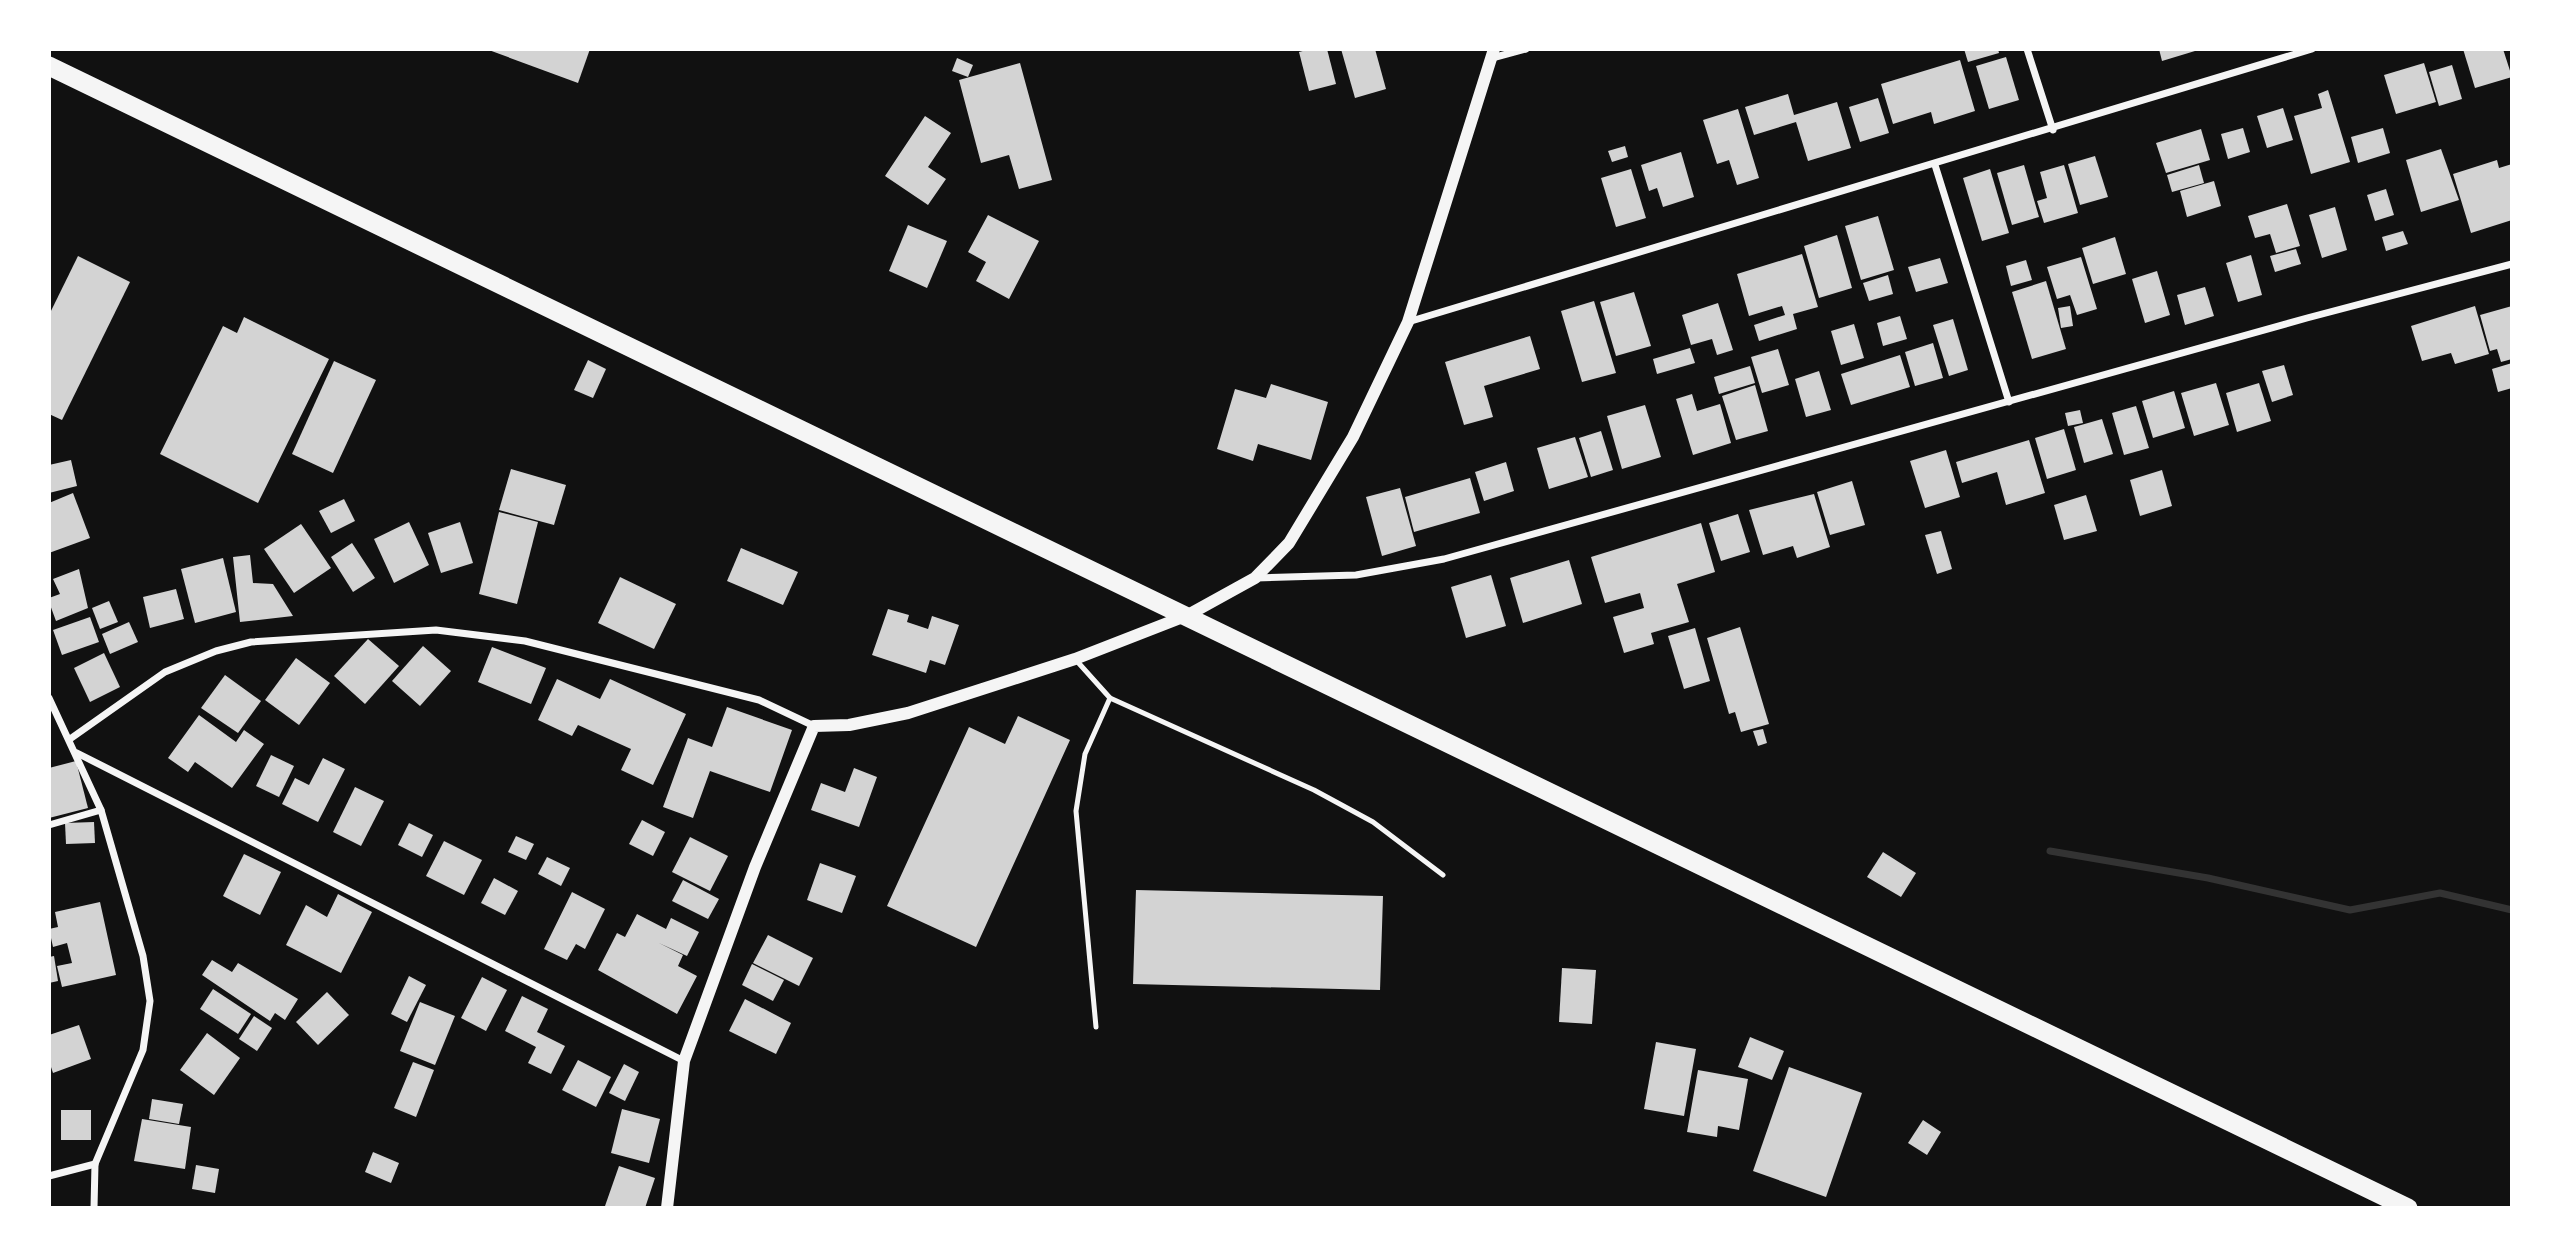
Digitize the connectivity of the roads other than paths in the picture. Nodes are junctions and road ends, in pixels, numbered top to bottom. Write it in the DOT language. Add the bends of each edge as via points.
graph roads {
  1 [pos="1526,49"];
  2 [pos="2027,49"];
  3 [pos="2312,49"];
  4 [pos="1493,54"];
  5 [pos="49,66"];
  6 [pos="2053,130"];
  7 [pos="1935,165"];
  8 [pos="2512,264"];
  9 [pos="1408,322"];
  10 [pos="2009,402"];
  11 [pos="1255,578"];
  12 [pos="1188,615"];
  13 [pos="1075,659"];
  14 [pos="49,698"];
  15 [pos="1110,698"];
  16 [pos="814,726"];
  17 [pos="70,739"];
  18 [pos="77,753"];
  19 [pos="101,810"];
  20 [pos="49,825"];
  21 [pos="1443,875"];
  22 [pos="1096,1027"];
  23 [pos="684,1061"];
  24 [pos="95,1164"];
  25 [pos="49,1176"];
  26 [pos="94,1208"];
  27 [pos="667,1208"];
  28 [pos="2408,1208"];
  1 -- 4 [label="street"];
  2 -- 6 [label="street"];
  3 -- 6 [label="street"];
  4 -- 9 [label="street"];
  5 -- 12 [label="highway"];
  6 -- 7 [label="street"];
  7 -- 9 [label="street"];
  7 -- 10 [label="street"];
  8 -- 10 [label="street"];
  9 -- 11 [label="street" via="1353,437 1289,542"];
  10 -- 11 [label="street" via="1444,559 1356,575"];
  11 -- 12 [label="street"];
  12 -- 13 [label="street"];
  12 -- 28 [label="highway"];
  13 -- 15 [label="lane"];
  13 -- 16 [label="street" via="908,713 849,725"];
  14 -- 17 [label="street"];
  15 -- 21 [label="lane" via="1314,790 1373,822"];
  15 -- 22 [label="lane" via="1085,754 1076,811"];
  16 -- 17 [label="street" via="759,700 525,641 436,630 251,642 216,651 165,672"];
  16 -- 23 [label="street" via="755,867"];
  17 -- 18 [label="street"];
  18 -- 19 [label="street"];
  18 -- 23 [label="street"];
  19 -- 20 [label="street"];
  19 -- 24 [label="street" via="143,956 150,1001 143,1050"];
  23 -- 27 [label="street"];
  24 -- 25 [label="street"];
  24 -- 26 [label="street"];
}
